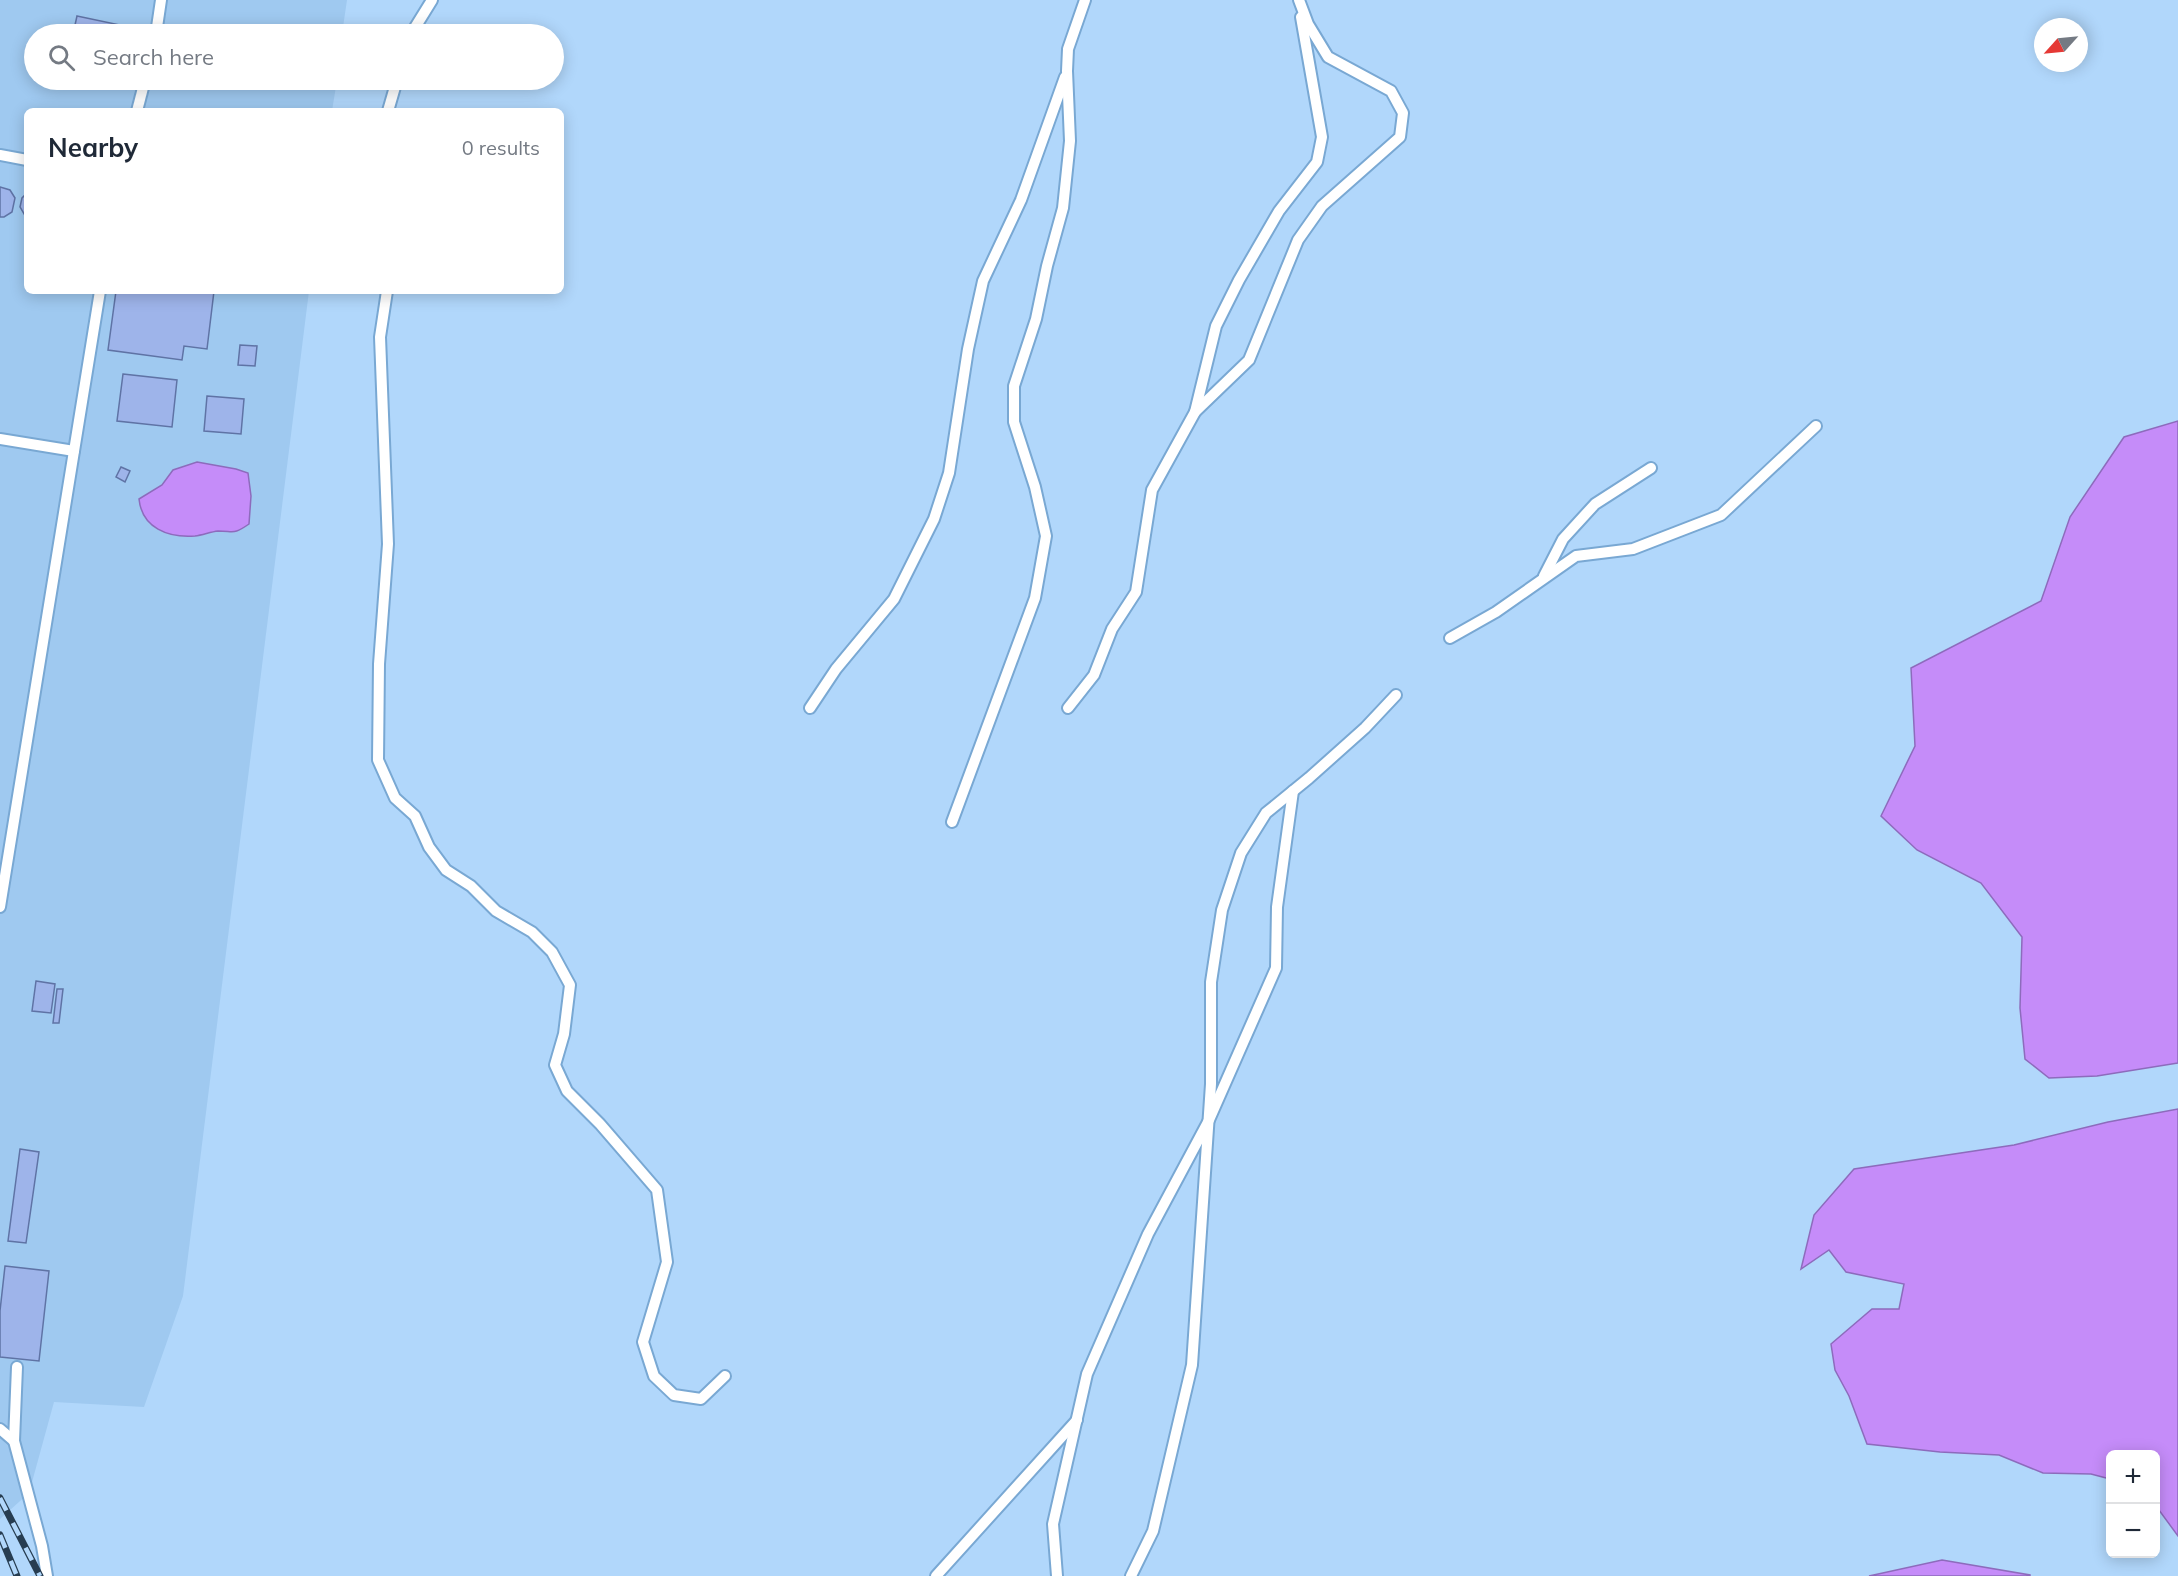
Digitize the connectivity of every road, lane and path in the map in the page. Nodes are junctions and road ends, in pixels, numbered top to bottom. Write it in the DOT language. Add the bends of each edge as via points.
graph roads {
  1 [pos="161,0"];
  2 [pos="432,0"];
  3 [pos="1085,0"];
  4 [pos="1298,0"];
  5 [pos="157,24"];
  6 [pos="417,24"];
  7 [pos="1067,71"];
  8 [pos="142,90"];
  9 [pos="394,90"];
  10 [pos="141,96"];
  11 [pos="130,108"];
  12 [pos="137,108"];
  13 [pos="389,108"];
  14 [pos="0,154"];
  15 [pos="24,159"];
  16 [pos="100,294"];
  17 [pos="387,294"];
  18 [pos="1195,412"];
  19 [pos="1816,426"];
  20 [pos="0,439"];
  21 [pos="74,451"];
  22 [pos="1651,468"];
  23 [pos="1542,579"];
  24 [pos="1450,638"];
  25 [pos="1395,696"];
  26 [pos="810,708"];
  27 [pos="1068,708"];
  28 [pos="1293,791"];
  29 [pos="952,822"];
  30 [pos="0,907"];
  31 [pos="1209,1120"];
  32 [pos="17,1367"];
  33 [pos="725,1376"];
  34 [pos="1077,1420"];
  35 [pos="0,1429"];
  36 [pos="14,1441"];
  37 [pos="47,1576"];
  38 [pos="936,1576"];
  39 [pos="1057,1576"];
  40 [pos="1131,1576"];
  1 -- 5 [label="lane"];
  2 -- 6 [label="lane"];
  3 -- 7 [label="lane" via="1068,49"];
  4 -- 18 [label="lane" via="1322,137 1317,162 1279,211 1216,326"];
  4 -- 18 [label="lane" via="1328,57 1391,91 1403,114 1400,136 1322,206 1298,240 1249,360"];
  7 -- 26 [label="lane" via="1021,200 983,281 949,473 934,519 894,599 836,669"];
  7 -- 29 [label="lane" via="1070,141 1063,208 1036,319 1014,386 1014,422 1046,536 1035,598"];
  8 -- 10 [label="lane"];
  9 -- 13 [label="lane"];
  10 -- 11 [label="lane"];
  10 -- 12 [label="lane"];
  14 -- 15 [label="lane"];
  16 -- 21 [label="lane"];
  17 -- 33 [label="lane" via="380,337 388,544 379,664 378,760 394,798 415,816 429,847 446,870 471,886 495,911 532,932 552,951 570,985 564,1034 555,1065 567,1091 657,1190 667,1262 643,1342 654,1376 674,1395 701,1399"];
  18 -- 27 [label="lane" via="1152,490 1136,592 1112,629 1094,675"];
  19 -- 23 [label="lane" via="1721,515 1633,549 1575,556"];
  20 -- 21 [label="lane"];
  21 -- 30 [label="lane"];
  22 -- 23 [label="lane" via="1595,504 1563,539"];
  23 -- 24 [label="lane"];
  25 -- 28 [label="lane"];
  28 -- 31 [label="lane" via="1277,907 1276,968"];
  28 -- 31 [label="lane" via="1266,813 1241,853 1222,910 1211,982"];
  31 -- 34 [label="lane" via="1148,1234 1087,1374"];
  31 -- 40 [label="lane" via="1192,1365 1153,1531"];
  32 -- 36 [label="lane"];
  34 -- 38 [label="lane"];
  34 -- 39 [label="lane" via="1053,1524"];
  35 -- 36 [label="lane"];
  36 -- 37 [label="lane"];
}
